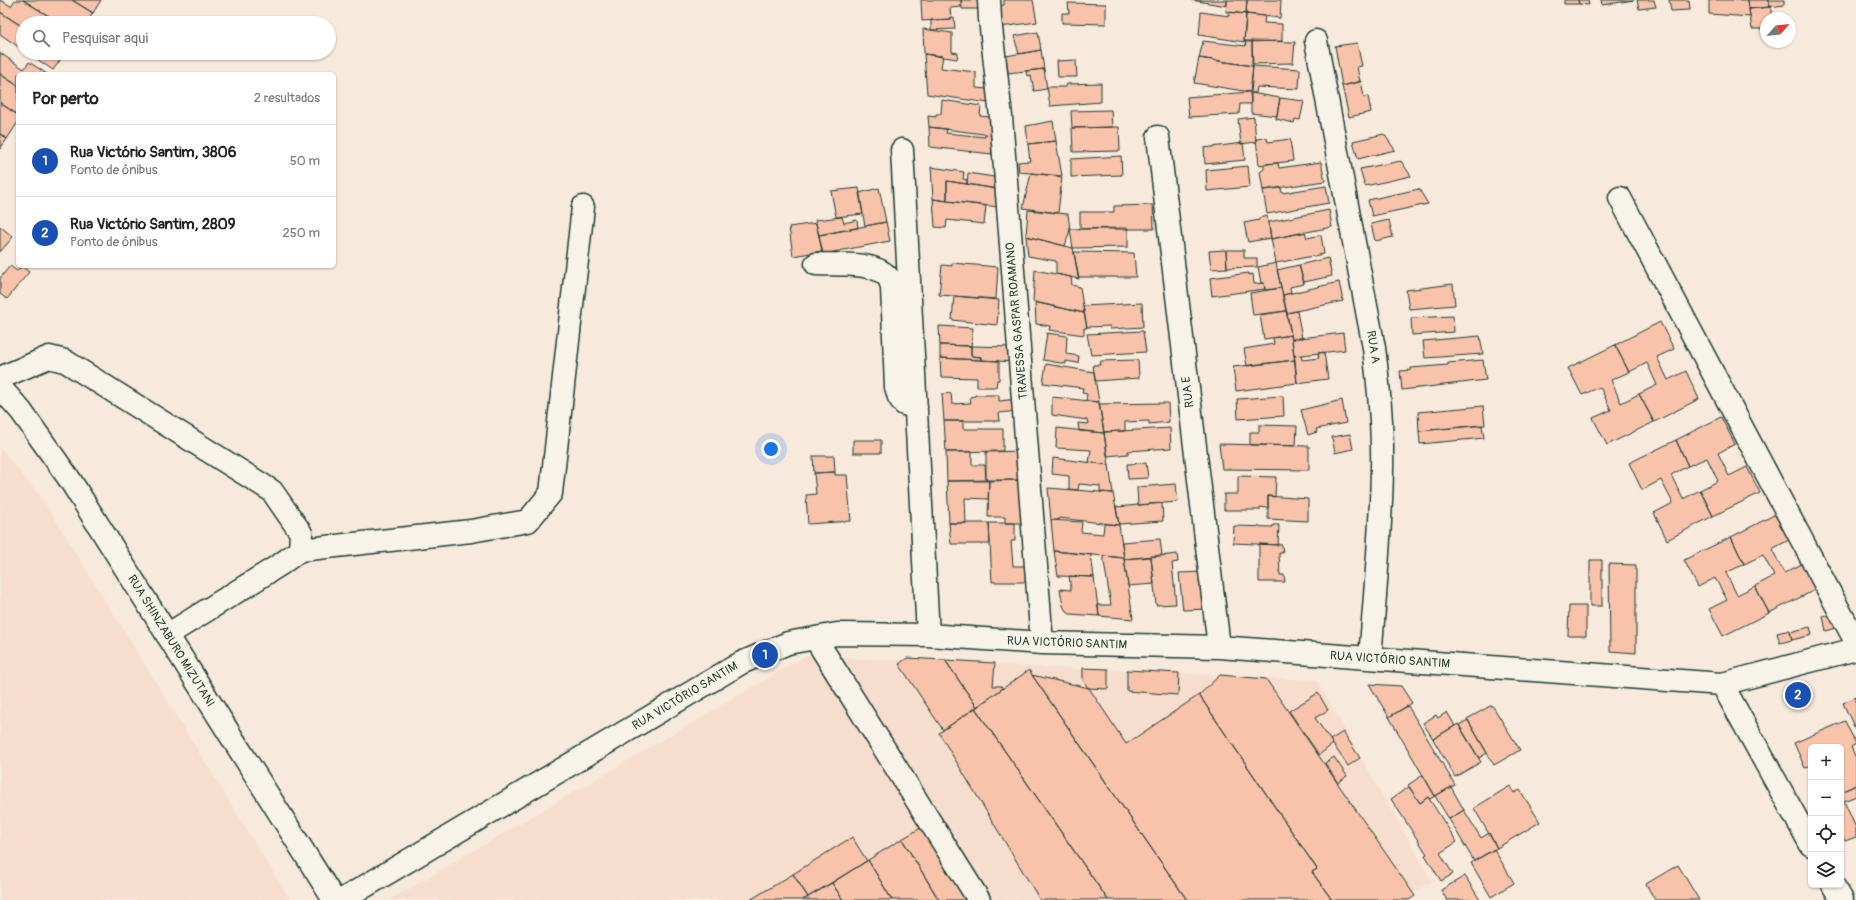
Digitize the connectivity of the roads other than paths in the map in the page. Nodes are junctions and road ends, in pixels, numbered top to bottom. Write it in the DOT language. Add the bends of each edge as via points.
graph roads {
  1 [pos="989,0"];
  2 [pos="1316,41"];
  3 [pos="1158,137"];
  4 [pos="902,150"];
  5 [pos="1620,198"];
  6 [pos="583,207"];
  7 [pos="816,264"];
  8 [pos="0,378"];
  9 [pos="0,386"];
  10 [pos="916,407"];
  11 [pos="300,550"];
  12 [pos="167,635"];
  13 [pos="928,635"];
  14 [pos="815,638"];
  15 [pos="1856,642"];
  16 [pos="1042,643"];
  17 [pos="1219,647"];
  18 [pos="1856,649"];
  19 [pos="1370,658"];
  20 [pos="1722,684"];
  21 [pos="1808,840"];
  22 [pos="1835,888"];
  23 [pos="334,900"];
  24 [pos="342,900"];
  25 [pos="978,900"];
  26 [pos="1842,900"];
  1 -- 16 [label="street, TRAVESSA GASPAR ROAMANO"];
  2 -- 19 [label="street, RUA A" via="1374,348 1380,399 1381,506"];
  3 -- 17 [label="street, RUA E"];
  4 -- 10 [label="street"];
  5 -- 15 [label="street"];
  6 -- 11 [label="street" via="551,493 528,521 471,531"];
  7 -- 10 [label="street" via="866,266 888,276 892,287 896,387 904,404"];
  8 -- 11 [label="street" via="49,357 66,361 272,490 301,533"];
  9 -- 12 [label="street, RUA SHINZABURO MIZUTANI" via="70,480"];
  10 -- 13 [label="street"];
  11 -- 12 [label="street"];
  12 -- 23 [label="street, RUA SHINZABURO MIZUTANI"];
  13 -- 14 [label="street, RUA VICTÓRIO SANTIM" via="837,634"];
  13 -- 16 [label="street, RUA VICTÓRIO SANTIM"];
  14 -- 24 [label="street, RUA VICTÓRIO SANTIM" via="788,643 741,663"];
  14 -- 25 [label="street"];
  16 -- 17 [label="street, RUA VICTÓRIO SANTIM"];
  17 -- 19 [label="street, RUA VICTÓRIO SANTIM"];
  18 -- 20 [label="street, RUA VICTÓRIO SANTIM"];
  19 -- 20 [label="street, RUA VICTÓRIO SANTIM"];
  20 -- 21 [label="street"];
  22 -- 26 [label="street"];
}
